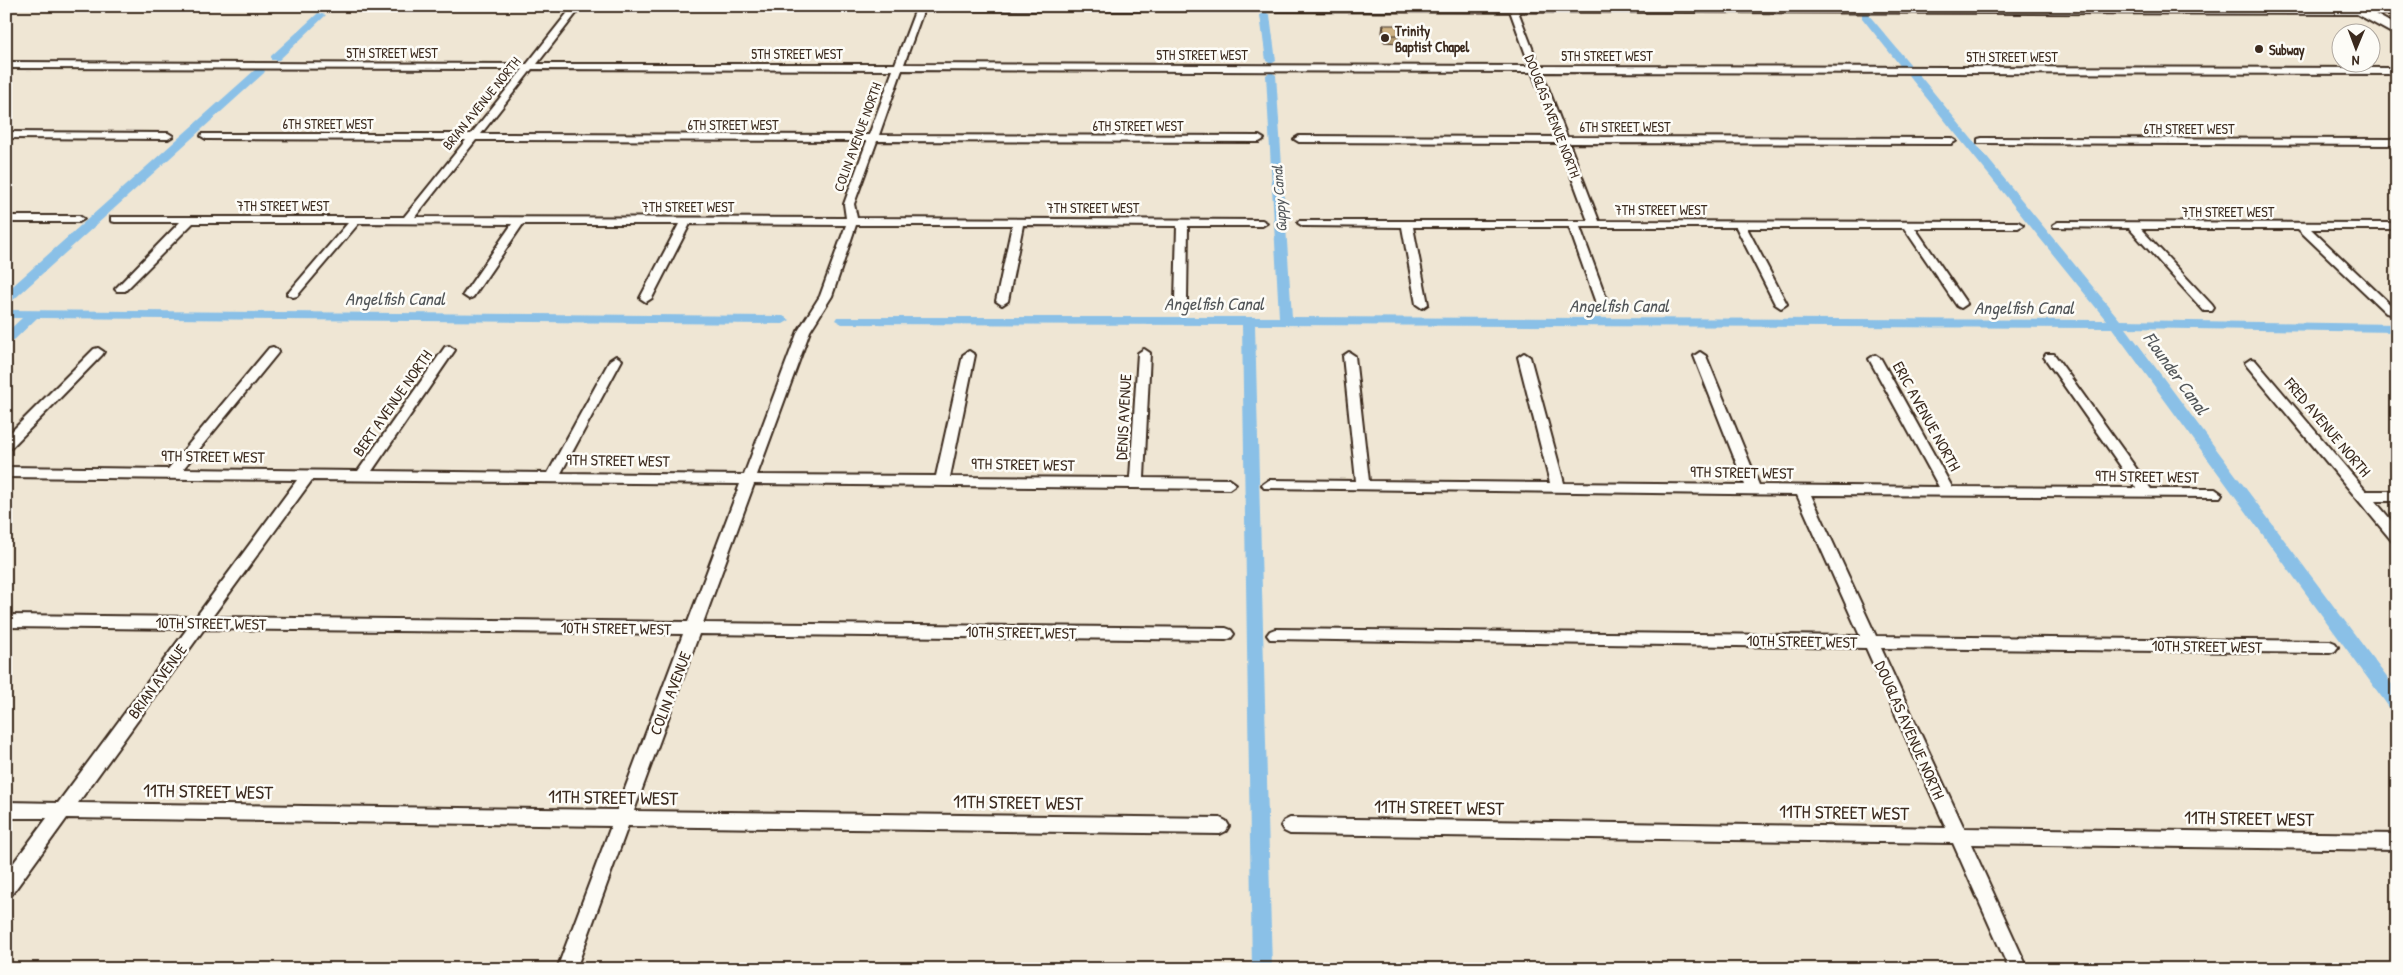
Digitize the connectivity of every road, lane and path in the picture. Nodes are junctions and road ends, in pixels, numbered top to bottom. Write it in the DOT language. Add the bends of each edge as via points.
graph roads {
  1 [pos="578,6"];
  2 [pos="922,6"];
  3 [pos="954,6"];
  4 [pos="1118,6"];
  5 [pos="1316,7"];
  6 [pos="1515,7"];
  7 [pos="2366,8"];
  8 [pos="2397,10"];
  9 [pos="2397,23"];
  10 [pos="2397,32"];
  11 [pos="6,65"];
  12 [pos="530,66"];
  13 [pos="899,67"];
  14 [pos="1536,69"];
  15 [pos="2397,71"];
  16 [pos="6,135"];
  17 [pos="168,136"];
  18 [pos="206,136"];
  19 [pos="473,137"];
  20 [pos="873,138"];
  21 [pos="1259,139"];
  22 [pos="1299,139"];
  23 [pos="1562,140"];
  24 [pos="1951,141"];
  25 [pos="1982,141"];
  26 [pos="2397,142"];
  27 [pos="6,218"];
  28 [pos="79,219"];
  29 [pos="115,219"];
  30 [pos="190,220"];
  31 [pos="356,220"];
  32 [pos="407,220"];
  33 [pos="520,220"];
  34 [pos="686,221"];
  35 [pos="852,222"];
  36 [pos="1018,222"];
  37 [pos="1183,222"];
  38 [pos="1262,223"];
  39 [pos="1304,223"];
  40 [pos="1407,223"];
  41 [pos="1573,223"];
  42 [pos="1594,223"];
  43 [pos="1740,224"];
  44 [pos="1907,225"];
  45 [pos="2018,225"];
  46 [pos="2058,225"];
  47 [pos="2133,226"];
  48 [pos="2301,226"];
  49 [pos="2397,226"];
  50 [pos="120,289"];
  51 [pos="293,294"];
  52 [pos="469,295"];
  53 [pos="646,298"];
  54 [pos="1002,301"];
  55 [pos="1181,301"];
  56 [pos="1602,303"];
  57 [pos="1422,304"];
  58 [pos="1781,304"];
  59 [pos="1961,304"];
  60 [pos="2208,308"];
  61 [pos="2390,310"];
  62 [pos="449,350"];
  63 [pos="273,351"];
  64 [pos="98,352"];
  65 [pos="1144,353"];
  66 [pos="969,355"];
  67 [pos="1349,356"];
  68 [pos="1700,356"];
  69 [pos="1524,357"];
  70 [pos="2050,358"];
  71 [pos="1875,359"];
  72 [pos="616,360"];
  73 [pos="2251,362"];
  74 [pos="772,416"];
  75 [pos="6,444"];
  76 [pos="6,472"];
  77 [pos="172,473"];
  78 [pos="308,475"];
  79 [pos="362,475"];
  80 [pos="552,477"];
  81 [pos="750,479"];
  82 [pos="942,481"];
  83 [pos="1137,483"];
  84 [pos="1229,484"];
  85 [pos="1270,484"];
  86 [pos="1363,486"];
  87 [pos="1558,488"];
  88 [pos="1754,490"];
  89 [pos="1802,490"];
  90 [pos="1948,491"];
  91 [pos="2147,494"];
  92 [pos="2215,494"];
  93 [pos="2362,496"];
  94 [pos="2397,496"];
  95 [pos="2397,537"];
  96 [pos="6,621"];
  97 [pos="200,623"];
  98 [pos="694,629"];
  99 [pos="1226,634"];
  100 [pos="1275,635"];
  101 [pos="1871,642"];
  102 [pos="2330,648"];
  103 [pos="6,810"];
  104 [pos="62,811"];
  105 [pos="622,818"];
  106 [pos="1220,826"];
  107 [pos="1290,826"];
  108 [pos="1958,835"];
  109 [pos="2397,842"];
  110 [pos="6,888"];
  111 [pos="566,969"];
  112 [pos="2019,969"];
  1 -- 12 [label="street, BRIAN AVENUE NORTH"];
  2 -- 13 [label="street, COLIN AVENUE NORTH"];
  3 -- 4 [label="main road"];
  4 -- 5 [label="main road"];
  5 -- 6 [label="main road"];
  6 -- 7 [label="main road"];
  6 -- 14 [label="street, DOUGLAS AVENUE NORTH"];
  7 -- 8 [label="main road"];
  7 -- 9 [label="main road"];
  7 -- 10 [label="main road"];
  11 -- 12 [label="street, 5TH STREET WEST"];
  12 -- 13 [label="street, 5TH STREET WEST"];
  12 -- 19 [label="street, BRIAN AVENUE NORTH"];
  13 -- 14 [label="street, 5TH STREET WEST"];
  13 -- 20 [label="street, COLIN AVENUE NORTH"];
  14 -- 15 [label="street, 5TH STREET WEST"];
  14 -- 23 [label="street, DOUGLAS AVENUE NORTH"];
  16 -- 17 [label="street"];
  18 -- 19 [label="street, 6TH STREET WEST"];
  19 -- 20 [label="street, 6TH STREET WEST"];
  19 -- 32 [label="street, BRIAN AVENUE NORTH"];
  20 -- 21 [label="street, 6TH STREET WEST"];
  20 -- 35 [label="street, COLIN AVENUE NORTH" via="848,204"];
  22 -- 23 [label="street, 6TH STREET WEST"];
  23 -- 24 [label="street, 6TH STREET WEST"];
  23 -- 42 [label="street, DOUGLAS AVENUE NORTH"];
  25 -- 26 [label="street, 6TH STREET WEST"];
  27 -- 28 [label="street"];
  29 -- 30 [label="street, 7TH STREET WEST"];
  30 -- 31 [label="street, 7TH STREET WEST"];
  30 -- 50 [label="street"];
  31 -- 32 [label="street, 7TH STREET WEST"];
  31 -- 51 [label="street"];
  32 -- 33 [label="street, 7TH STREET WEST"];
  33 -- 34 [label="street, 7TH STREET WEST"];
  33 -- 52 [label="street"];
  34 -- 35 [label="street, 7TH STREET WEST"];
  34 -- 53 [label="street"];
  35 -- 36 [label="street, 7TH STREET WEST"];
  35 -- 74 [label="street, COLIN AVENUE NORTH" via="826,296 804,332"];
  36 -- 37 [label="street, 7TH STREET WEST"];
  36 -- 54 [label="street"];
  37 -- 38 [label="street, 7TH STREET WEST"];
  37 -- 55 [label="street"];
  39 -- 40 [label="street, 7TH STREET WEST"];
  40 -- 41 [label="street, 7TH STREET WEST"];
  40 -- 57 [label="street"];
  41 -- 42 [label="street, 7TH STREET WEST"];
  41 -- 56 [label="street"];
  42 -- 43 [label="street, 7TH STREET WEST"];
  43 -- 44 [label="street, 7TH STREET WEST"];
  43 -- 58 [label="street"];
  44 -- 45 [label="street, 7TH STREET WEST"];
  44 -- 59 [label="street"];
  46 -- 47 [label="street, 7TH STREET WEST"];
  47 -- 48 [label="street, 7TH STREET WEST"];
  47 -- 60 [label="street"];
  48 -- 49 [label="street, 7TH STREET WEST"];
  48 -- 61 [label="street"];
  62 -- 79 [label="street, BERT AVENUE NORTH"];
  63 -- 77 [label="street"];
  64 -- 75 [label="street"];
  65 -- 83 [label="street, DENIS AVENUE"];
  66 -- 82 [label="street"];
  67 -- 86 [label="street"];
  68 -- 88 [label="street"];
  69 -- 87 [label="street"];
  70 -- 91 [label="street"];
  71 -- 90 [label="street, ERIC AVENUE NORTH"];
  72 -- 80 [label="street"];
  73 -- 93 [label="street, FRED AVENUE NORTH"];
  74 -- 81 [label="street, COLIN AVENUE"];
  76 -- 77 [label="street, 9TH STREET WEST"];
  77 -- 78 [label="street, 9TH STREET WEST"];
  78 -- 79 [label="street, 9TH STREET WEST"];
  78 -- 97 [label="street, BRIAN AVENUE"];
  79 -- 80 [label="street, 9TH STREET WEST"];
  80 -- 81 [label="street, 9TH STREET WEST"];
  81 -- 82 [label="street, 9TH STREET WEST"];
  81 -- 98 [label="street, COLIN AVENUE"];
  82 -- 83 [label="street, 9TH STREET WEST"];
  83 -- 84 [label="street, 9TH STREET WEST"];
  85 -- 86 [label="street, 9TH STREET WEST"];
  86 -- 87 [label="street, 9TH STREET WEST"];
  87 -- 88 [label="street, 9TH STREET WEST"];
  88 -- 89 [label="street, 9TH STREET WEST"];
  89 -- 90 [label="street, 9TH STREET WEST"];
  89 -- 101 [label="street, DOUGLAS AVENUE NORTH"];
  90 -- 91 [label="street, 9TH STREET WEST"];
  91 -- 92 [label="street, 9TH STREET WEST"];
  93 -- 94 [label="street"];
  93 -- 95 [label="street, FRED AVENUE NORTH"];
  96 -- 97 [label="street, 10TH STREET WEST"];
  97 -- 98 [label="street, 10TH STREET WEST"];
  97 -- 104 [label="street, BRIAN AVENUE"];
  98 -- 99 [label="street, 10TH STREET WEST"];
  98 -- 105 [label="street, COLIN AVENUE"];
  100 -- 101 [label="street, 10TH STREET WEST"];
  101 -- 102 [label="street, 10TH STREET WEST"];
  101 -- 108 [label="street, DOUGLAS AVENUE NORTH"];
  103 -- 104 [label="street, 11TH STREET WEST"];
  104 -- 105 [label="street, 11TH STREET WEST"];
  104 -- 110 [label="street, BRIAN AVENUE"];
  105 -- 106 [label="street, 11TH STREET WEST"];
  105 -- 111 [label="street, COLIN AVENUE"];
  107 -- 108 [label="street, 11TH STREET WEST"];
  108 -- 109 [label="street, 11TH STREET WEST"];
  108 -- 112 [label="street, DOUGLAS AVENUE NORTH"];
}
